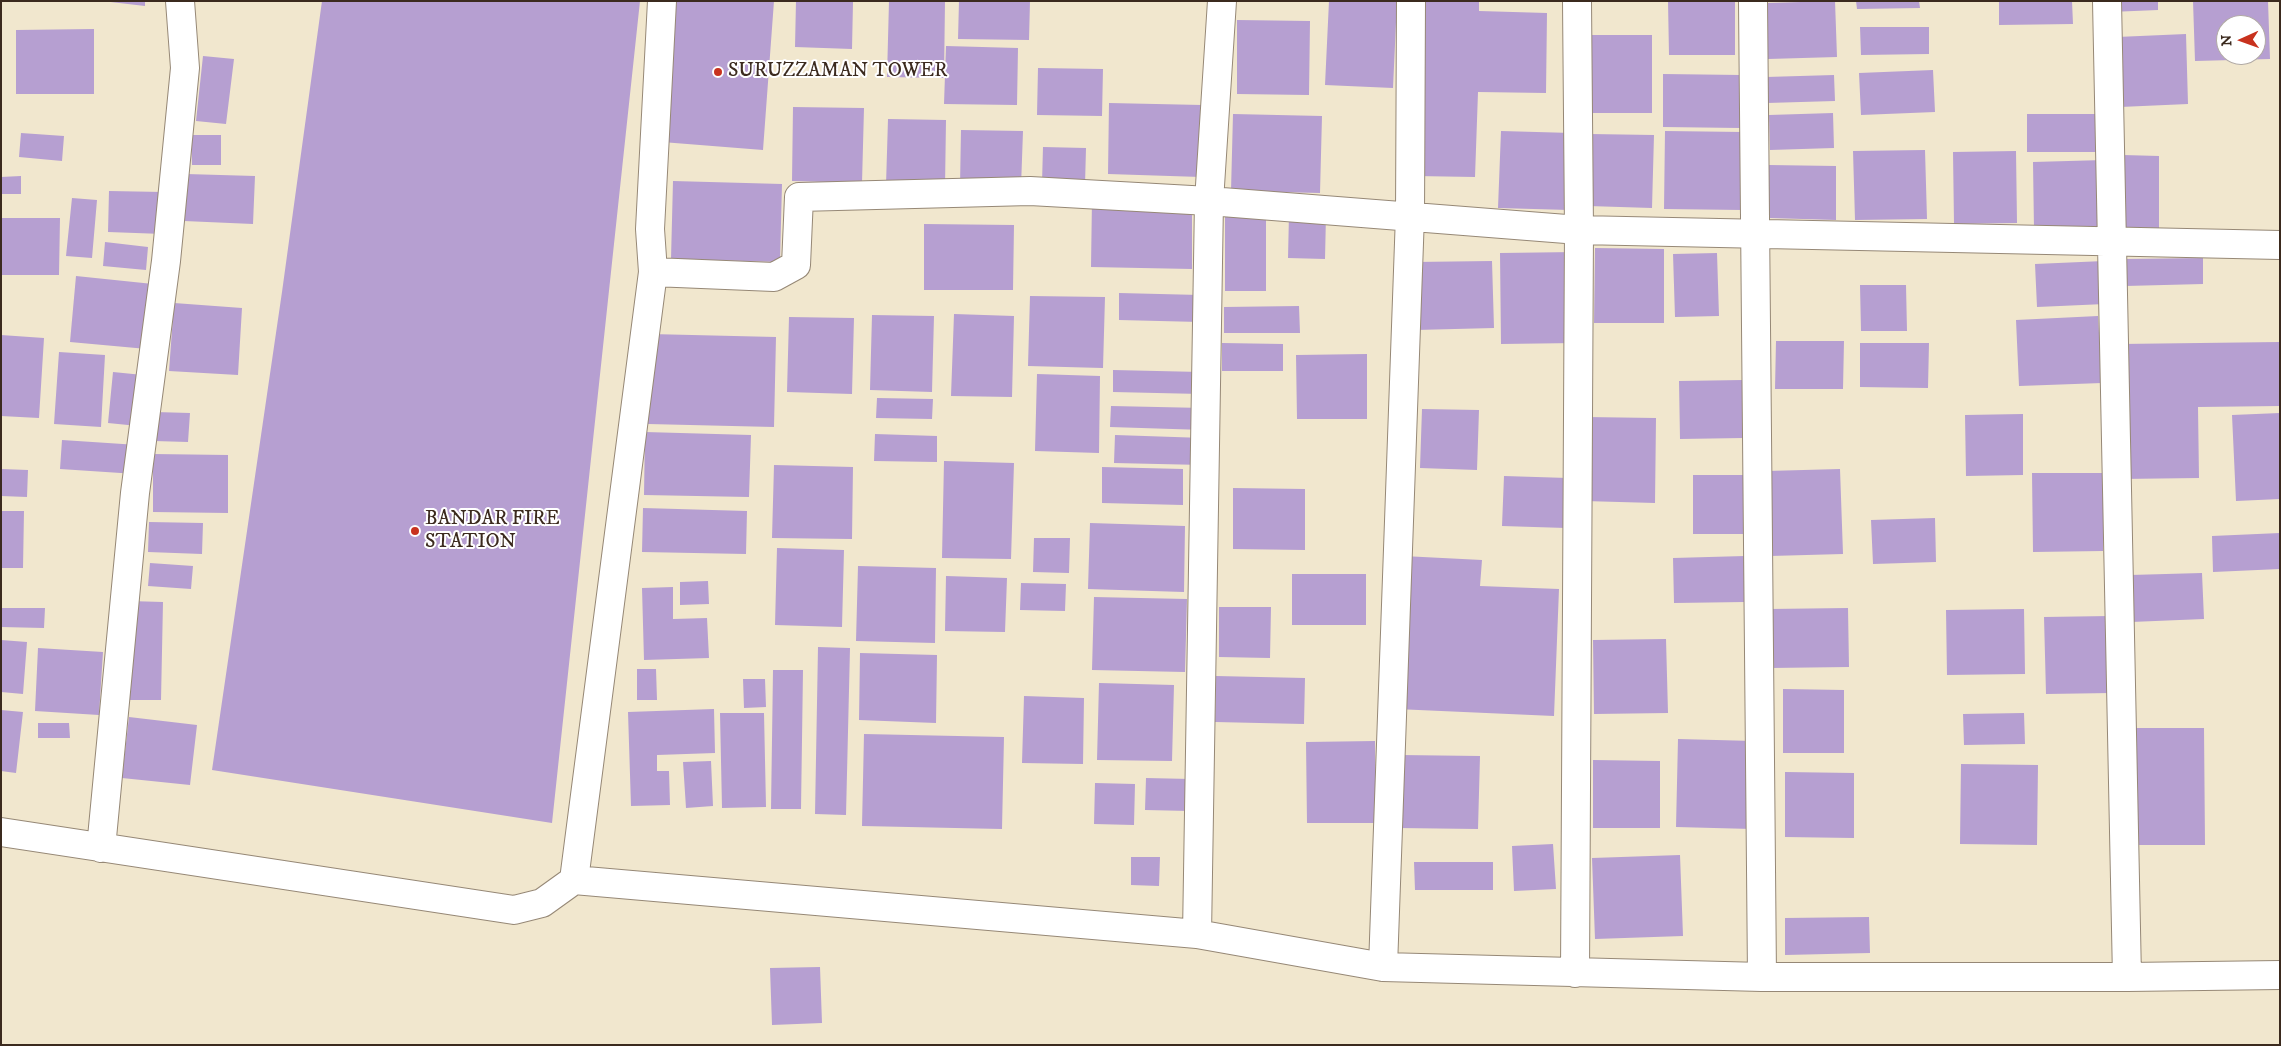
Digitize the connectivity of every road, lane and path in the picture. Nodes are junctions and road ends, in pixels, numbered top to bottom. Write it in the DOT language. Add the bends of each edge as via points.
graph roads {
  1 [pos="180,1"];
  2 [pos="662,1"];
  3 [pos="1222,1"];
  4 [pos="1411,1"];
  5 [pos="1577,1"];
  6 [pos="1754,1"];
  7 [pos="2106,1"];
  8 [pos="1210,201"];
  9 [pos="1410,216"];
  10 [pos="1580,230"];
  11 [pos="1757,233"];
  12 [pos="2112,241"];
  13 [pos="2280,245"];
  14 [pos="653,272"];
  15 [pos="1,832"];
  16 [pos="101,848"];
  17 [pos="574,880"];
  18 [pos="1197,934"];
  19 [pos="1383,967"];
  20 [pos="1575,973"];
  21 [pos="2280,974"];
  22 [pos="1762,977"];
  23 [pos="2127,977"];
  1 -- 16 [label="street" via="185,68 166,261 135,493"];
  2 -- 14 [label="street" via="650,229"];
  3 -- 8 [label="street"];
  4 -- 9 [label="street"];
  5 -- 10 [label="street"];
  6 -- 11 [label="street"];
  7 -- 12 [label="street"];
  8 -- 9 [label="street"];
  8 -- 14 [label="street" via="1030,191 799,196 796,265 774,277"];
  8 -- 18 [label="street"];
  9 -- 10 [label="street"];
  9 -- 19 [label="street"];
  10 -- 11 [label="street"];
  10 -- 20 [label="street"];
  11 -- 12 [label="street"];
  11 -- 22 [label="street"];
  12 -- 13 [label="street"];
  12 -- 23 [label="street"];
  14 -- 17 [label="street"];
  15 -- 16 [label="street"];
  16 -- 17 [label="street" via="514,910 542,903"];
  17 -- 18 [label="street"];
  18 -- 19 [label="street"];
  19 -- 20 [label="street"];
  20 -- 22 [label="street"];
  21 -- 23 [label="street"];
  22 -- 23 [label="street"];
}
